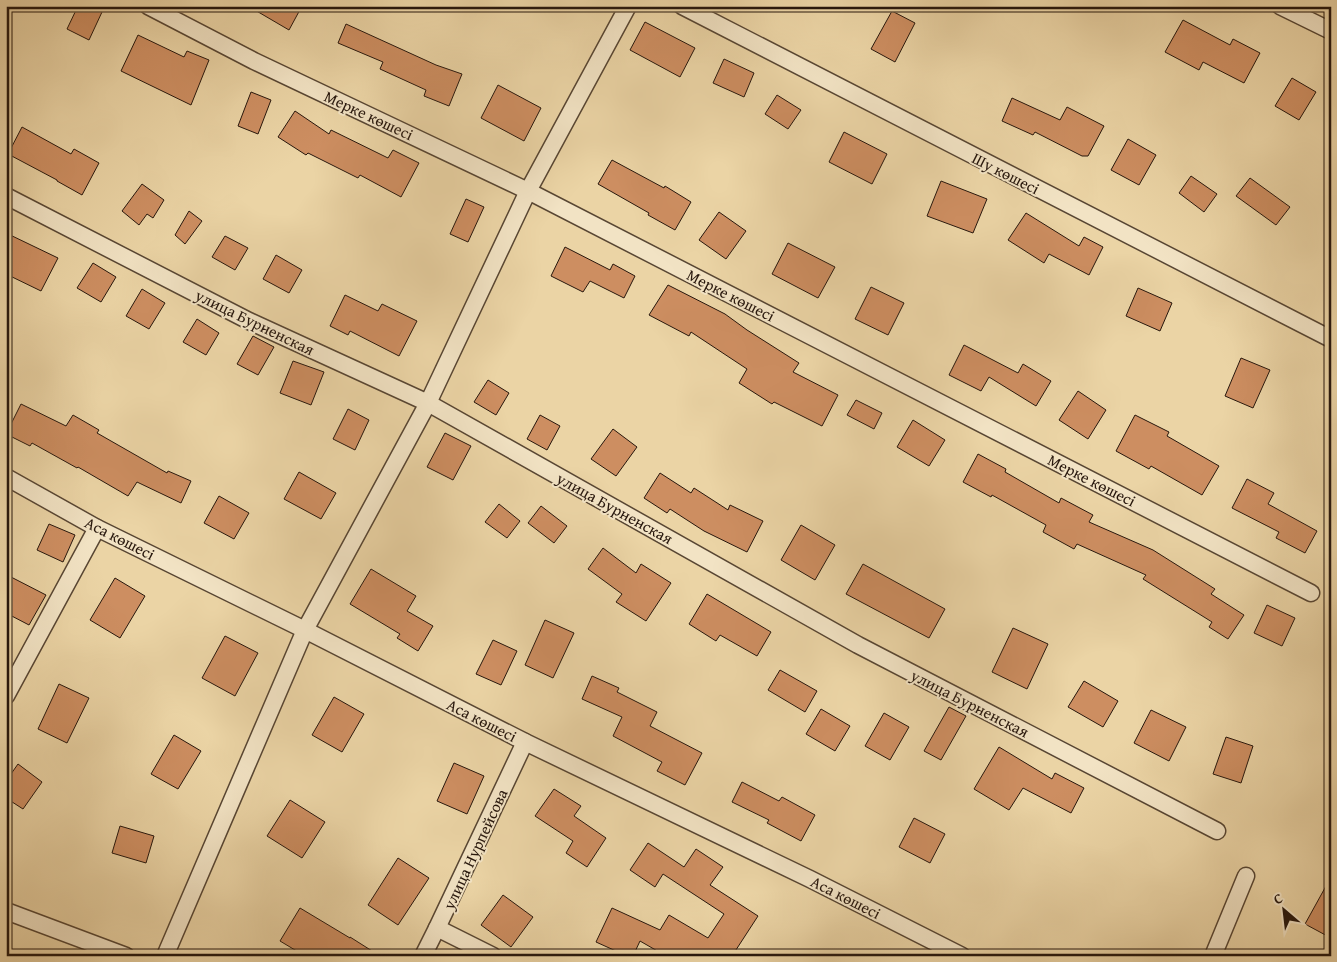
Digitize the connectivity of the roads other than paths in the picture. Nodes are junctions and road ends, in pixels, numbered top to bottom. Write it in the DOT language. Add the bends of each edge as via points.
graph roads {
  1 [pos="148,6"];
  2 [pos="628,6"];
  3 [pos="682,6"];
  4 [pos="1280,6"];
  5 [pos="1331,31"];
  6 [pos="528,191"];
  7 [pos="6,196"];
  8 [pos="1331,340"];
  9 [pos="428,404"];
  10 [pos="6,477"];
  11 [pos="97,528"];
  12 [pos="1311,593"];
  13 [pos="305,630"];
  14 [pos="6,696"];
  15 [pos="526,742"];
  16 [pos="1217,831"];
  17 [pos="1246,876"];
  18 [pos="6,911"];
  19 [pos="438,928"];
  20 [pos="126,956"];
  21 [pos="165,956"];
  22 [pos="422,956"];
  23 [pos="493,956"];
  24 [pos="962,956"];
  25 [pos="1212,956"];
  1 -- 6 [label="street, Мерке көшесі" via="254,61"];
  2 -- 6 [label="street"];
  3 -- 8 [label="street, Шу көшесі"];
  4 -- 5 [label="street"];
  6 -- 9 [label="street"];
  6 -- 12 [label="street, Мерке көшесі"];
  7 -- 9 [label="street, улица Бурненская" via="248,321"];
  9 -- 13 [label="street"];
  9 -- 16 [label="street, улица Бурненская" via="858,645"];
  10 -- 11 [label="street, Аса көшесі"];
  11 -- 13 [label="street, Аса көшесі"];
  11 -- 14 [label="street"];
  13 -- 15 [label="street, Аса көшесі"];
  13 -- 21 [label="street"];
  15 -- 19 [label="street, улица Нурпейсова"];
  15 -- 24 [label="street, Аса көшесі"];
  17 -- 25 [label="street"];
  18 -- 20 [label="street"];
  19 -- 22 [label="street, улица Нурпейсова"];
  19 -- 23 [label="street"];
}
